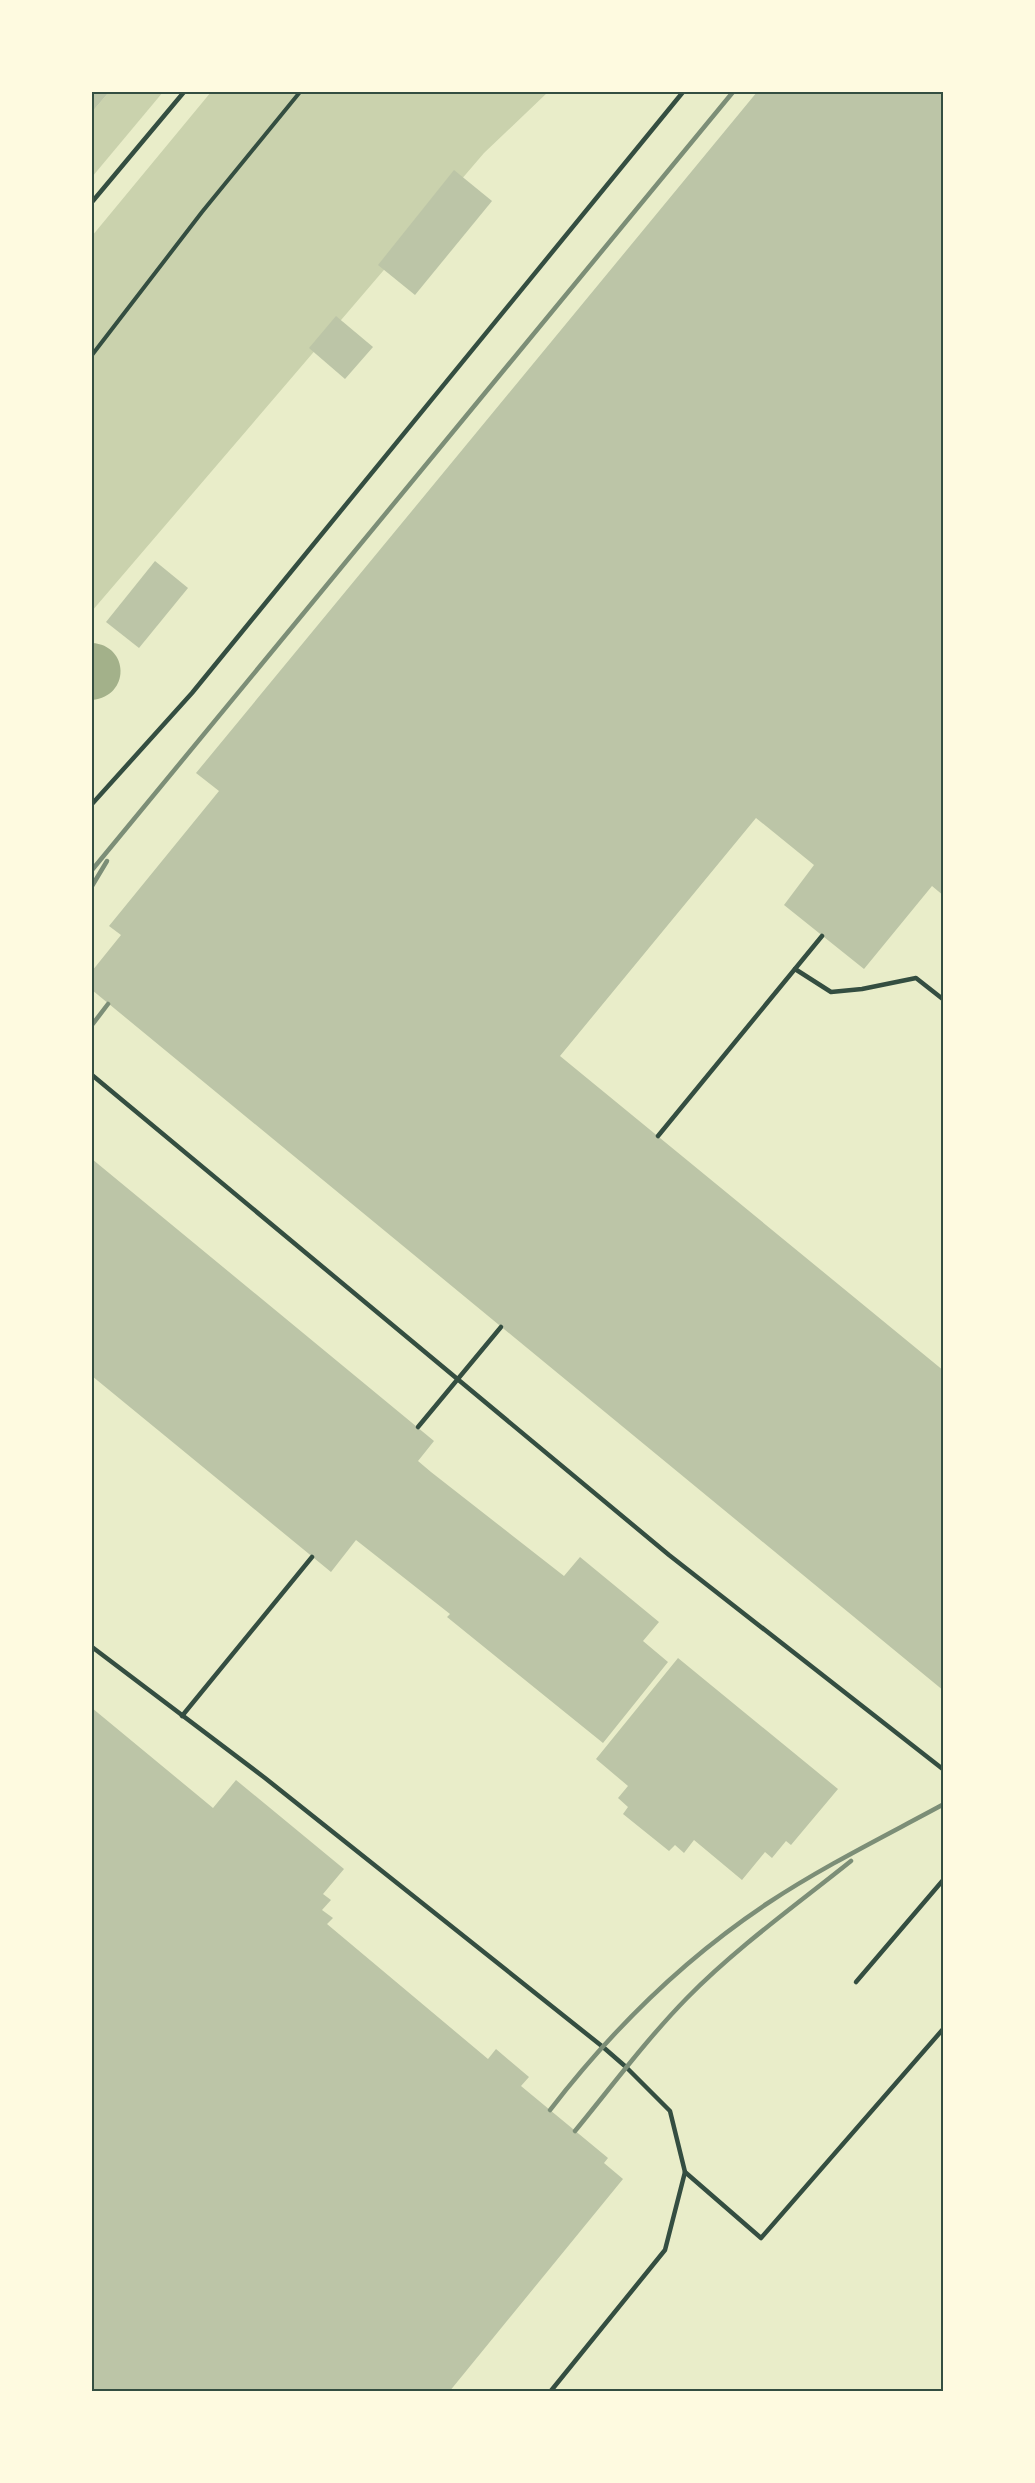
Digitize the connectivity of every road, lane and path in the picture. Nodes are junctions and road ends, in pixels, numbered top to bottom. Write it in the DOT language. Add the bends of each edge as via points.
graph roads {
  1 [pos="184,92"];
  2 [pos="300,92"];
  3 [pos="683,92"];
  4 [pos="92,202"];
  5 [pos="92,355"];
  6 [pos="92,804"];
  7 [pos="822,936"];
  8 [pos="795,969"];
  9 [pos="944,1000"];
  10 [pos="92,1075"];
  11 [pos="658,1136"];
  12 [pos="501,1327"];
  13 [pos="458,1380"];
  14 [pos="418,1428"];
  15 [pos="312,1557"];
  16 [pos="92,1647"];
  17 [pos="182,1716"];
  18 [pos="944,1770"];
  19 [pos="944,1879"];
  20 [pos="856,1982"];
  21 [pos="944,2028"];
  22 [pos="685,2172"];
  23 [pos="550,2391"];
  1 -- 4 [label="lane"];
  2 -- 5 [label="path"];
  3 -- 6 [label="lane" via="192,693"];
  7 -- 8 [label="lane"];
  8 -- 9 [label="lane" via="831,992 915,978"];
  8 -- 11 [label="lane"];
  10 -- 13 [label="lane"];
  12 -- 13 [label="lane"];
  13 -- 14 [label="lane"];
  13 -- 18 [label="lane" via="669,1555"];
  15 -- 17 [label="lane"];
  16 -- 17 [label="lane"];
  17 -- 22 [label="lane" via="626,2067 670,2111"];
  19 -- 20 [label="lane"];
  21 -- 22 [label="lane" via="761,2238"];
  22 -- 23 [label="lane" via="665,2250"];
}
